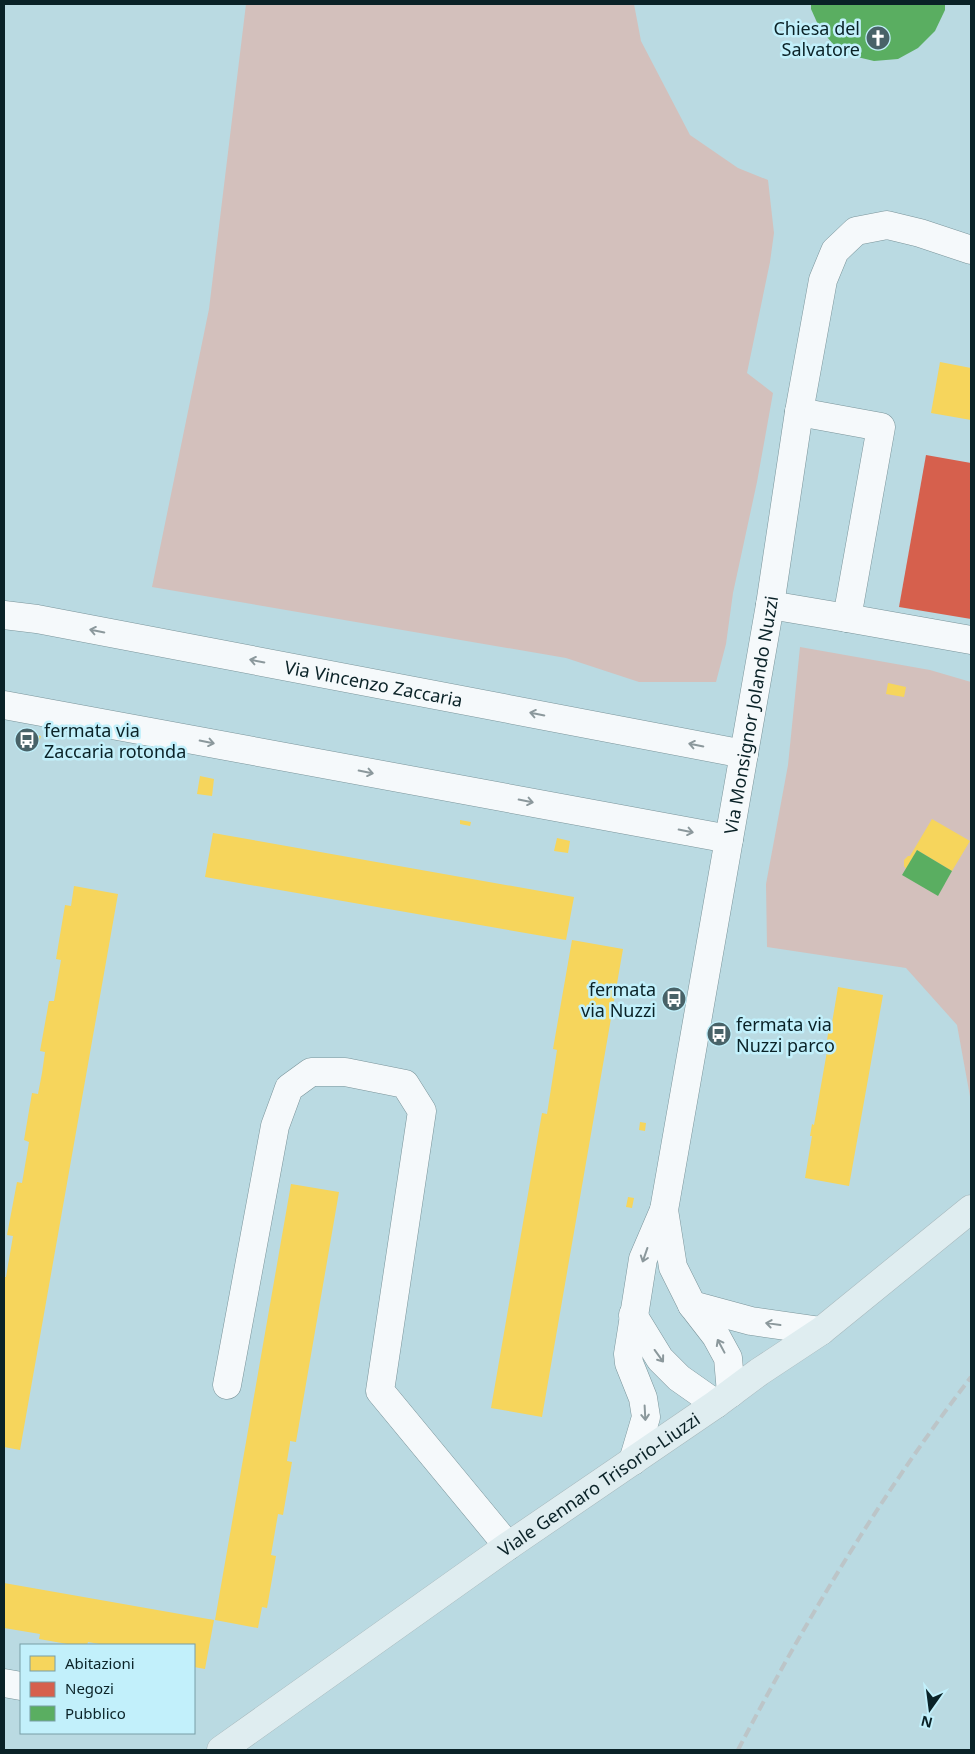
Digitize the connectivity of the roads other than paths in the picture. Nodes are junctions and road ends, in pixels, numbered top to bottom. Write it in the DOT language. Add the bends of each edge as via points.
graph roads {
  1 [pos="971,250"];
  2 [pos="799,412"];
  3 [pos="770,605"];
  4 [pos="4,615"];
  5 [pos="847,618"];
  6 [pos="971,640"];
  7 [pos="4,705"];
  8 [pos="744,754"];
  9 [pos="729,839"];
  10 [pos="971,1209"];
  11 [pos="664,1210"];
  12 [pos="692,1305"];
  13 [pos="633,1315"];
  14 [pos="822,1331"];
  15 [pos="227,1385"];
  16 [pos="724,1398"];
  17 [pos="633,1461"];
  18 [pos="508,1546"];
  19 [pos="4,1683"];
  20 [pos="20,1686"];
  21 [pos="221,1750"];
  1 -- 2 [label="street, Via Monsignor Jolando Nuzzi" via="887,225 856,231 835,251 822,280"];
  2 -- 3 [label="street, Via Monsignor Jolando Nuzzi"];
  2 -- 5 [label="street" via="881,428"];
  3 -- 5 [label="street"];
  3 -- 8 [label="street, Via Monsignor Jolando Nuzzi"];
  8 -- 4 [label="street, Via Vincenzo Zaccaria, one-way"];
  5 -- 6 [label="street"];
  7 -- 9 [label="street, one-way"];
  8 -- 9 [label="street, Via Monsignor Jolando Nuzzi"];
  9 -- 11 [label="street, Via Monsignor Jolando Nuzzi"];
  10 -- 14 [label="main road, Viale Gennaro Trisorio-Liuzzi"];
  11 -- 12 [label="street" via="673,1268"];
  11 -- 13 [label="street, one-way" via="643,1259"];
  14 -- 12 [label="street, one-way" via="751,1321"];
  16 -- 12 [label="street, one-way" via="728,1358"];
  13 -- 16 [label="street, one-way" via="660,1359 679,1378"];
  13 -- 17 [label="street, one-way" via="629,1363 643,1398 646,1417"];
  14 -- 16 [label="main road, Viale Gennaro Trisorio-Liuzzi"];
  15 -- 18 [label="street" via="275,1126 289,1088 311,1072 345,1072 405,1084 422,1111 380,1391"];
  16 -- 17 [label="main road, Viale Gennaro Trisorio-Liuzzi"];
  17 -- 18 [label="main road, Viale Gennaro Trisorio-Liuzzi"];
  18 -- 21 [label="main road, Viale Gennaro Trisorio-Liuzzi"];
  19 -- 20 [label="street"];
}
